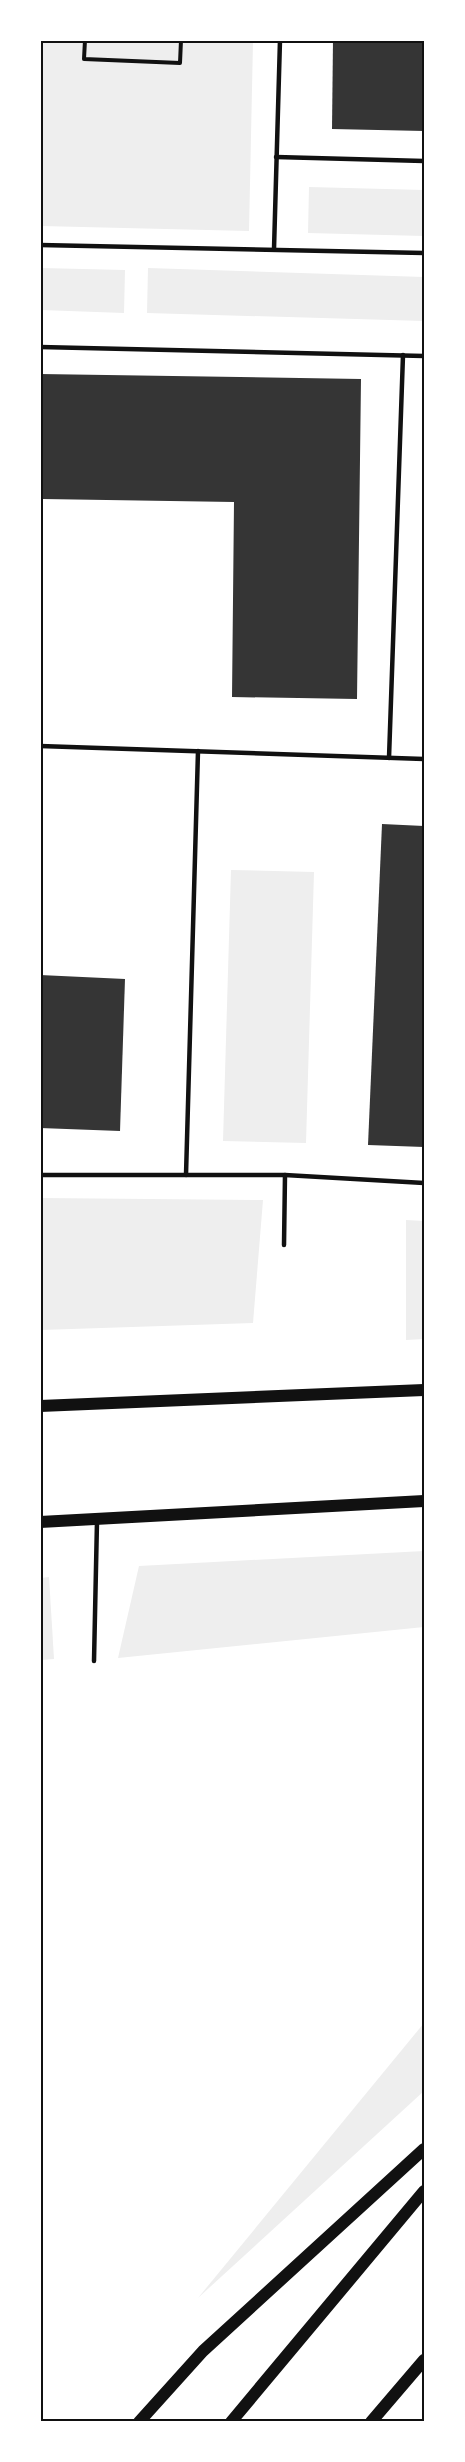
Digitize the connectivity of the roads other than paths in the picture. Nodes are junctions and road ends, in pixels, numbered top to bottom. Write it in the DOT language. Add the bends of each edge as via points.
graph roads {
  1 [pos="280,40"];
  2 [pos="276,157"];
  3 [pos="424,161"];
  4 [pos="40,245"];
  5 [pos="274,249"];
  6 [pos="424,253"];
  7 [pos="40,347"];
  8 [pos="403,355"];
  9 [pos="424,356"];
  10 [pos="40,746"];
  11 [pos="198,752"];
  12 [pos="389,758"];
  13 [pos="424,759"];
  14 [pos="40,1175"];
  15 [pos="186,1175"];
  16 [pos="285,1175"];
  17 [pos="424,1183"];
  18 [pos="284,1245"];
  19 [pos="424,1390"];
  20 [pos="40,1407"];
  21 [pos="424,1501"];
  22 [pos="97,1518"];
  23 [pos="40,1521"];
  24 [pos="93,1660"];
  25 [pos="424,2149"];
  26 [pos="424,2191"];
  27 [pos="424,2360"];
  28 [pos="139,2421"];
  29 [pos="231,2421"];
  30 [pos="371,2421"];
  1 -- 2 [label="lane"];
  2 -- 3 [label="lane"];
  2 -- 5 [label="lane"];
  4 -- 5 [label="lane"];
  5 -- 6 [label="lane"];
  7 -- 8 [label="lane"];
  8 -- 9 [label="lane"];
  8 -- 12 [label="lane"];
  10 -- 11 [label="lane"];
  11 -- 12 [label="lane"];
  11 -- 15 [label="lane"];
  12 -- 13 [label="lane"];
  14 -- 15 [label="lane"];
  15 -- 16 [label="lane"];
  16 -- 17 [label="lane"];
  16 -- 18 [label="lane"];
  19 -- 20 [label="main road"];
  21 -- 22 [label="main road"];
  22 -- 23 [label="main road"];
  22 -- 24 [label="lane"];
  25 -- 28 [label="main road" via="203,2351"];
  26 -- 29 [label="main road"];
  27 -- 30 [label="main road"];
}
